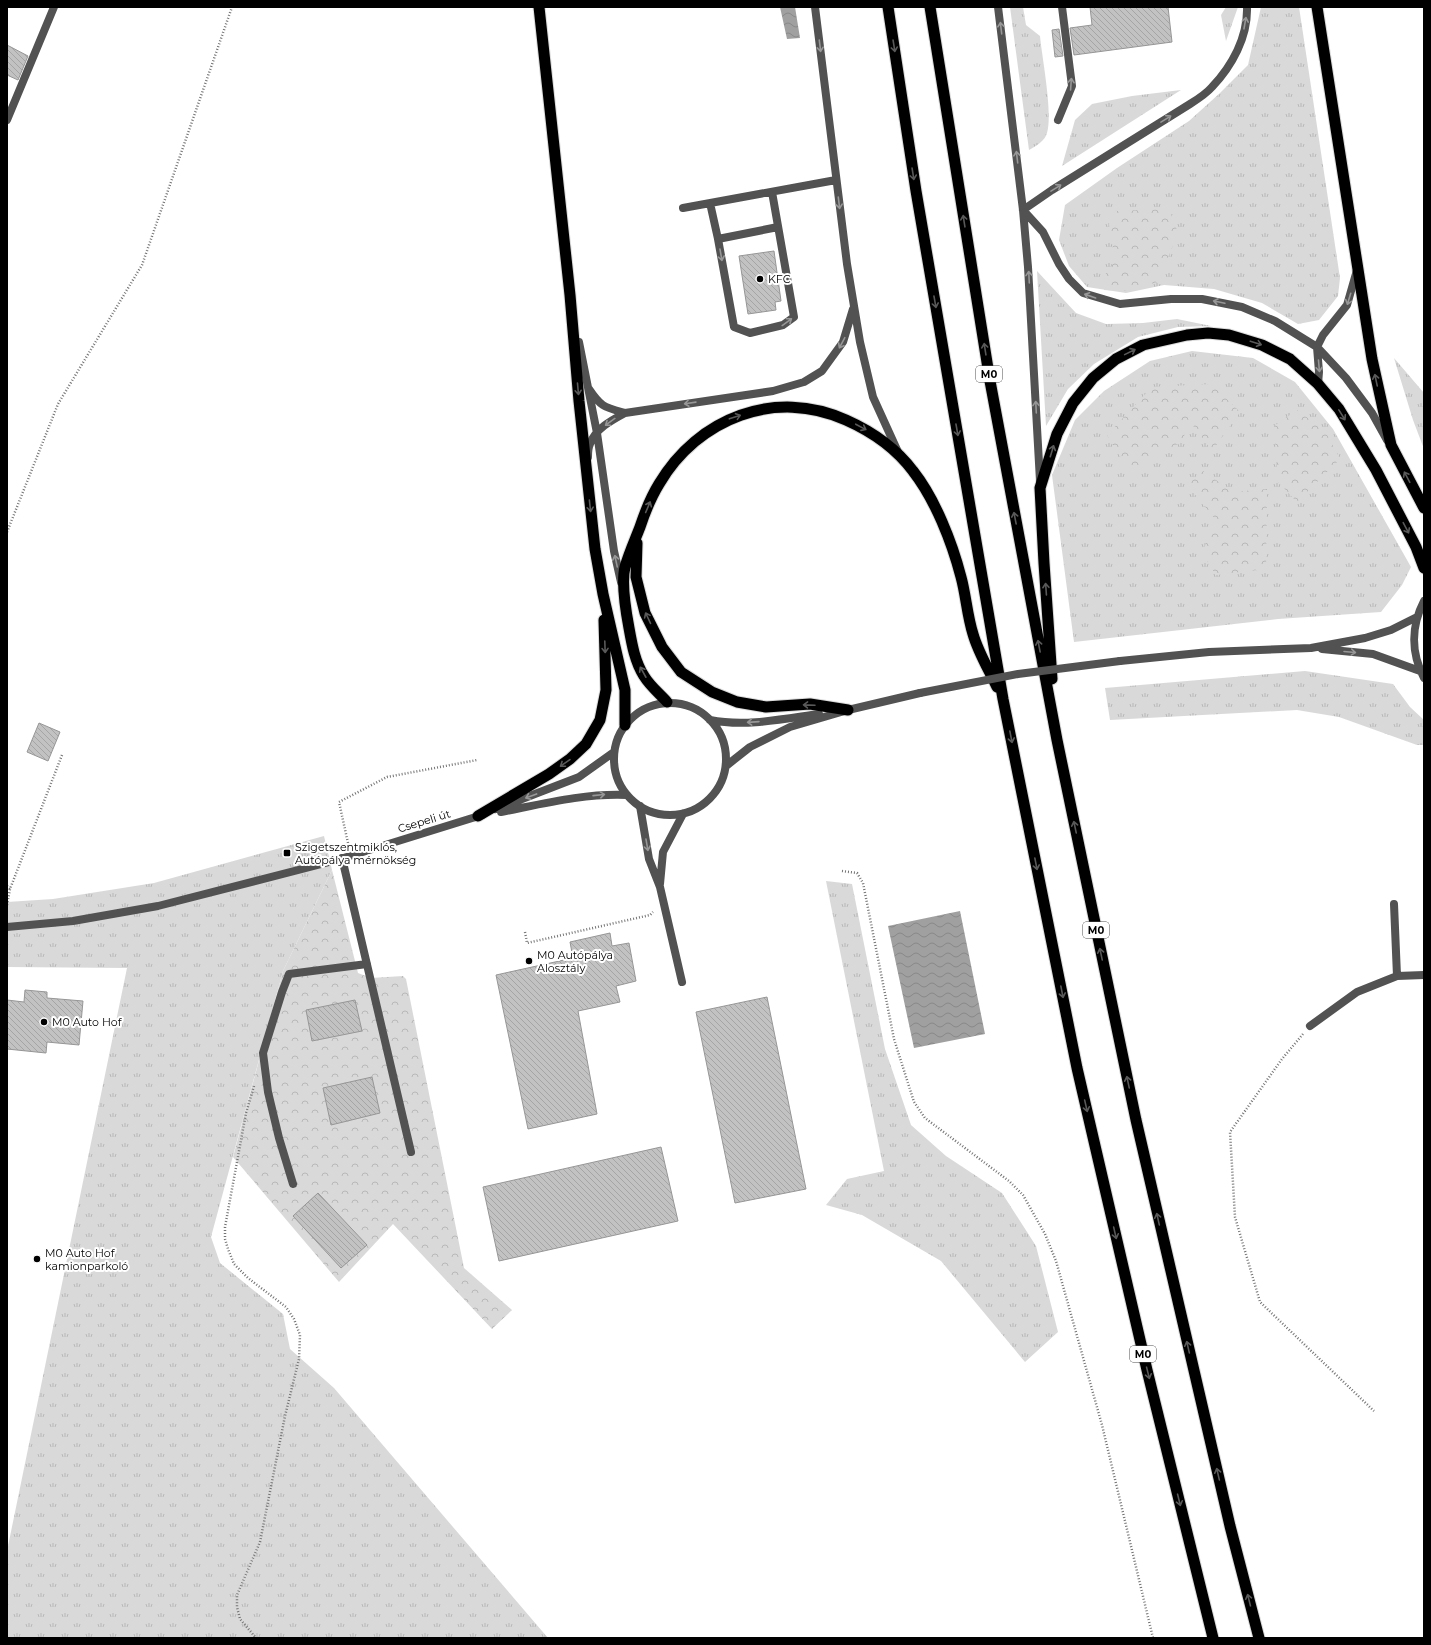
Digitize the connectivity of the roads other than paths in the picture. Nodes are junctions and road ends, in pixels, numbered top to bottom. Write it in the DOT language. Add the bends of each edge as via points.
graph roads {
  1 [pos="54,7"];
  2 [pos="539,7"];
  3 [pos="816,7"];
  4 [pos="888,7"];
  5 [pos="930,7"];
  6 [pos="998,7"];
  7 [pos="1062,7"];
  8 [pos="1247,7"];
  9 [pos="1317,7"];
  10 [pos="7,120"];
  11 [pos="1058,120"];
  12 [pos="836,180"];
  13 [pos="772,192"];
  14 [pos="710,203"];
  15 [pos="683,208"];
  16 [pos="1023,210"];
  17 [pos="778,227"];
  18 [pos="718,238"];
  19 [pos="1357,269"];
  20 [pos="570,295"];
  21 [pos="854,306"];
  22 [pos="1317,347"];
  23 [pos="586,384"];
  24 [pos="1318,384"];
  25 [pos="625,413"];
  26 [pos="597,433"];
  27 [pos="1391,445"];
  28 [pos="899,455"];
  29 [pos="586,468"];
  30 [pos="1040,488"];
  31 [pos="1424,508"];
  32 [pos="638,533"];
  33 [pos="1424,568"];
  34 [pos="603,594"];
  35 [pos="624,599"];
  36 [pos="1424,601"];
  37 [pos="1417,617"];
  38 [pos="1311,648"];
  39 [pos="1422,674"];
  40 [pos="1003,699"];
  41 [pos="667,702"];
  42 [pos="848,710"];
  43 [pos="710,720"];
  44 [pos="625,725"];
  45 [pos="1056,740"];
  46 [pos="614,752"];
  47 [pos="726,766"];
  48 [pos="627,795"];
  49 [pos="640,806"];
  50 [pos="683,814"];
  51 [pos="478,816"];
  52 [pos="347,857"];
  53 [pos="660,887"];
  54 [pos="1394,904"];
  55 [pos="7,927"];
  56 [pos="367,964"];
  57 [pos="1424,975"];
  58 [pos="1396,976"];
  59 [pos="682,982"];
  60 [pos="1310,1026"];
  61 [pos="411,1152"];
  62 [pos="293,1184"];
  63 [pos="1213,1638"];
  64 [pos="1258,1638"];
  1 -- 10 [label="street"];
  2 -- 20 [label="highway"];
  3 -- 12 [label="street, one-way"];
  4 -- 40 [label="highway, M0, one-way" via="916,191"];
  45 -- 5 [label="highway, M0, one-way" via="990,381"];
  16 -- 6 [label="street, one-way"];
  11 -- 7 [label="street, one-way" via="1072,86"];
  16 -- 8 [label="street, one-way" via="1211,88 1239,49"];
  9 -- 19 [label="highway"];
  12 -- 13 [label="street"];
  12 -- 21 [label="street, one-way"];
  13 -- 14 [label="street"];
  13 -- 17 [label="street"];
  14 -- 15 [label="street"];
  14 -- 18 [label="street"];
  22 -- 16 [label="street, one-way" via="1275,321 1242,307 1202,299 1120,304 1083,293 1059,264 1043,232"];
  30 -- 16 [label="street, one-way"];
  17 -- 18 [label="street"];
  18 -- 17 [label="street, one-way" via="734,327 750,334 783,325 794,317"];
  19 -- 22 [label="street, one-way" via="1347,305 1323,335"];
  27 -- 19 [label="highway, one-way" via="1372,359"];
  20 -- 23 [label="street"];
  20 -- 29 [label="highway, one-way"];
  21 -- 25 [label="street, one-way" via="843,342 822,371 804,382 773,391"];
  21 -- 28 [label="street" via="865,369 873,397"];
  22 -- 24 [label="street, one-way"];
  22 -- 27 [label="street" via="1346,378 1372,413"];
  23 -- 25 [label="street" via="599,403"];
  23 -- 26 [label="street"];
  30 -- 24 [label="highway, one-way" via="1057,434 1073,403 1092,378 1116,359 1143,346 1187,335 1229,335 1262,345 1290,359"];
  24 -- 33 [label="highway, one-way" via="1339,409 1376,470 1416,547"];
  25 -- 26 [label="street, one-way"];
  26 -- 29 [label="street" via="590,444"];
  35 -- 26 [label="street, one-way" via="614,551"];
  31 -- 27 [label="highway, one-way"];
  32 -- 28 [label="highway, one-way" via="659,483 675,462 710,429 726,420 750,412 774,407 800,407 832,414 858,425 883,440"];
  28 -- 40 [label="highway" via="914,471 928,493 946,531 961,576 973,635"];
  29 -- 34 [label="highway, one-way"];
  45 -- 30 [label="highway, one-way"];
  32 -- 35 [label="highway" via="625,568"];
  42 -- 32 [label="highway, one-way" via="810,704 766,707 737,702 712,692 682,672 662,647 645,612 636,577"];
  34 -- 44 [label="highway" via="624,690"];
  34 -- 51 [label="highway, one-way" via="606,690 600,720 586,744 570,759 516,795"];
  41 -- 35 [label="highway, one-way" via="644,676 635,656"];
  36 -- 37 [label="street"];
  37 -- 38 [label="street" via="1391,630 1366,638"];
  37 -- 39 [label="street" via="1415,653"];
  38 -- 39 [label="street, one-way" via="1373,654"];
  38 -- 42 [label="street, bridge" via="1208,652 1018,674"];
  40 -- 63 [label="highway, M0, one-way" via="1077,1068"];
  41 -- 43 [label="street" via="683,704 698,710"];
  41 -- 44 [label="street" via="636,713"];
  42 -- 43 [label="street, one-way" via="753,723"];
  42 -- 47 [label="street" via="790,727 750,748"];
  43 -- 47 [label="street" via="720,733 725,749"];
  44 -- 46 [label="street"];
  64 -- 45 [label="highway, M0, one-way" via="1137,1128"];
  46 -- 48 [label="street" via="614,767"];
  46 -- 51 [label="street, Csepeli út, one-way" via="579,777"];
  47 -- 50 [label="street" via="721,782 712,796"];
  48 -- 49 [label="street"];
  51 -- 48 [label="street, Csepeli út, one-way" via="584,797"];
  49 -- 50 [label="street" via="661,814"];
  49 -- 53 [label="street, one-way" via="649,859"];
  50 -- 53 [label="street" via="663,852"];
  51 -- 52 [label="street, Csepeli út"];
  52 -- 55 [label="street, Csepeli út" via="158,906 73,921"];
  52 -- 56 [label="street"];
  53 -- 59 [label="street"];
  54 -- 58 [label="street"];
  56 -- 61 [label="street"];
  56 -- 62 [label="street" via="290,974 282,992 264,1054 268,1092"];
  57 -- 58 [label="street"];
  58 -- 60 [label="street" via="1357,992"];
}
